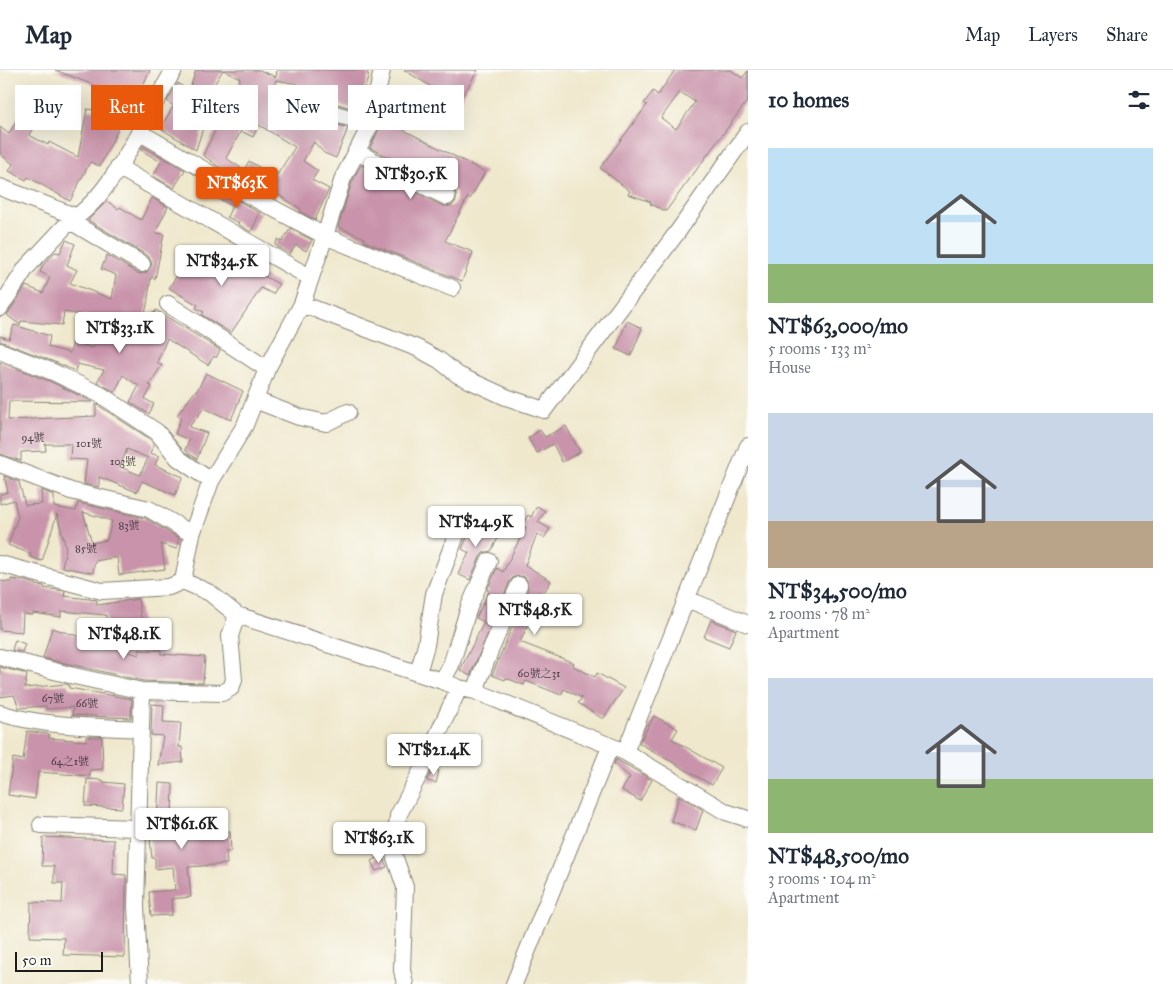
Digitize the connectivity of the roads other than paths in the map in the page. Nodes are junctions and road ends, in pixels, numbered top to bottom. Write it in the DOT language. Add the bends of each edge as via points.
graph roads {
  1 [pos="174,70"];
  2 [pos="382,70"];
  3 [pos="379,85"];
  4 [pos="368,130"];
  5 [pos="139,132"];
  6 [pos="748,132"];
  7 [pos="356,151"];
  8 [pos="118,167"];
  9 [pos="0,187"];
  10 [pos="447,197"];
  11 [pos="73,219"];
  12 [pos="326,236"];
  13 [pos="142,264"];
  14 [pos="311,278"];
  15 [pos="452,288"];
  16 [pos="168,304"];
  17 [pos="302,304"];
  18 [pos="0,307"];
  19 [pos="0,351"];
  20 [pos="267,370"];
  21 [pos="255,400"];
  22 [pos="348,412"];
  23 [pos="748,446"];
  24 [pos="0,464"];
  25 [pos="211,481"];
  26 [pos="457,533"];
  27 [pos="192,534"];
  28 [pos="488,561"];
  29 [pos="0,564"];
  30 [pos="182,581"];
  31 [pos="518,585"];
  32 [pos="687,599"];
  33 [pos="237,615"];
  34 [pos="748,624"];
  35 [pos="0,657"];
  36 [pos="418,673"];
  37 [pos="442,681"];
  38 [pos="467,690"];
  39 [pos="142,691"];
  40 [pos="0,713"];
  41 [pos="140,729"];
  42 [pos="618,749"];
  43 [pos="748,819"];
  44 [pos="41,825"];
  45 [pos="137,828"];
  46 [pos="140,984"];
  47 [pos="405,984"];
  48 [pos="514,984"];
  1 -- 5 [label="street"];
  2 -- 3 [label="street"];
  4 -- 7 [label="street"];
  5 -- 8 [label="street"];
  5 -- 12 [label="street"];
  6 -- 17 [label="street" via="544,410 458,375 417,348"];
  7 -- 10 [label="street"];
  7 -- 12 [label="street" via="343,178"];
  8 -- 11 [label="street" via="101,192"];
  8 -- 14 [label="street"];
  9 -- 11 [label="street"];
  11 -- 13 [label="street"];
  11 -- 18 [label="street" via="26,268"];
  12 -- 14 [label="street"];
  12 -- 15 [label="street"];
  14 -- 17 [label="street"];
  16 -- 20 [label="street"];
  17 -- 20 [label="street"];
  19 -- 25 [label="street" via="102,395 157,432 178,458"];
  20 -- 21 [label="street"];
  21 -- 22 [label="street" via="299,417 326,423"];
  21 -- 25 [label="street" via="245,425"];
  23 -- 32 [label="street"];
  24 -- 27 [label="street" via="71,491 149,509"];
  25 -- 27 [label="street"];
  26 -- 36 [label="street" via="434,594"];
  27 -- 30 [label="street"];
  28 -- 37 [label="street" via="451,665"];
  29 -- 30 [label="street" via="102,591 169,586"];
  30 -- 33 [label="street" via="210,593"];
  31 -- 38 [label="street" via="490,651"];
  32 -- 34 [label="street"];
  32 -- 42 [label="street"];
  33 -- 36 [label="street"];
  33 -- 39 [label="street" via="230,636 234,680 231,688 222,693"];
  35 -- 39 [label="street"];
  36 -- 37 [label="street"];
  37 -- 38 [label="street"];
  38 -- 42 [label="street"];
  38 -- 47 [label="street" via="398,816 394,855 404,886 402,970"];
  39 -- 41 [label="street"];
  40 -- 41 [label="street" via="41,722"];
  41 -- 45 [label="street"];
  42 -- 43 [label="street" via="726,812"];
  42 -- 48 [label="street"];
  44 -- 45 [label="street"];
  45 -- 46 [label="street"];
}
